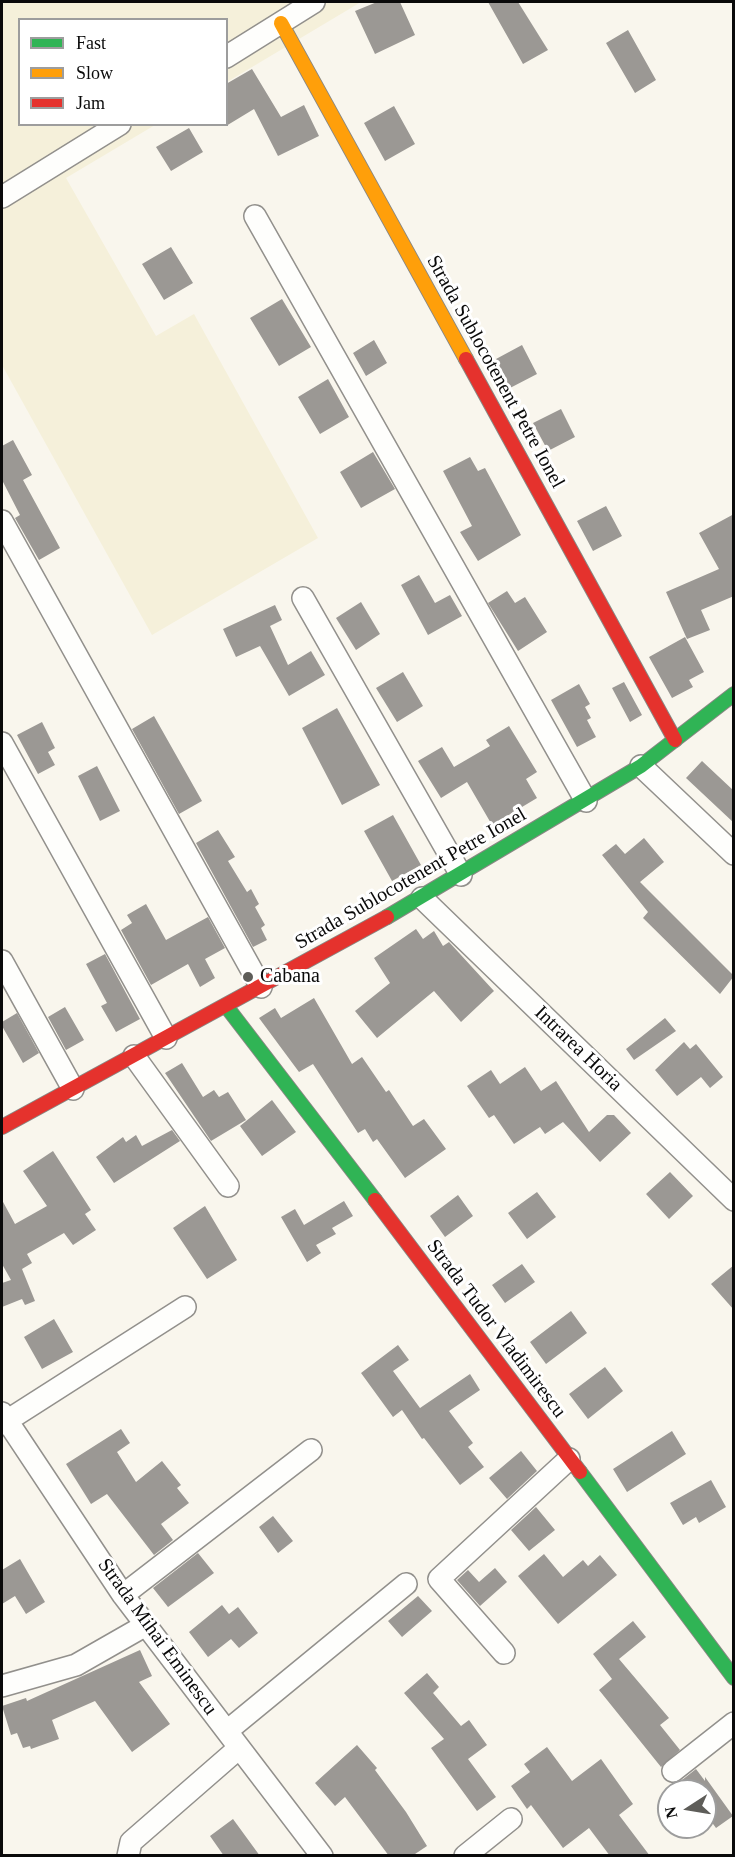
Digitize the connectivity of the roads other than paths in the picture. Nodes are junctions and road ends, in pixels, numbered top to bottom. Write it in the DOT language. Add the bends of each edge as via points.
graph roads {
  1 [pos="314,2"];
  2 [pos="281,23"];
  3 [pos="228,56"];
  4 [pos="117,126"];
  5 [pos="2,197"];
  6 [pos="255,216"];
  7 [pos="2,521"];
  8 [pos="303,598"];
  9 [pos="734,693"];
  10 [pos="675,740"];
  11 [pos="2,743"];
  12 [pos="641,766"];
  13 [pos="586,801"];
  14 [pos="734,854"];
  15 [pos="460,875"];
  16 [pos="422,898"];
  17 [pos="2,961"];
  18 [pos="261,987"];
  19 [pos="226,1006"];
  20 [pos="166,1038"];
  21 [pos="134,1056"];
  22 [pos="73,1089"];
  23 [pos="2,1127"];
  24 [pos="228,1186"];
  25 [pos="734,1200"];
  26 [pos="185,1307"];
  27 [pos="3,1419"];
  28 [pos="311,1450"];
  29 [pos="570,1459"];
  30 [pos="406,1584"];
  31 [pos="123,1595"];
  32 [pos="146,1625"];
  33 [pos="504,1653"];
  34 [pos="734,1678"];
  35 [pos="2,1686"];
  36 [pos="734,1723"];
  37 [pos="233,1740"];
  38 [pos="673,1771"];
  39 [pos="511,1819"];
  40 [pos="128,1856"];
  41 [pos="322,1856"];
  42 [pos="465,1856"];
  1 -- 2 [label="street"];
  2 -- 3 [label="street"];
  2 -- 10 [label="street, Strada Sublocotenent Petre Ionel"];
  4 -- 5 [label="street"];
  6 -- 13 [label="street"];
  7 -- 18 [label="street"];
  8 -- 15 [label="street"];
  9 -- 10 [label="street, Strada Sublocotenent Petre Ionel"];
  10 -- 12 [label="street, Strada Sublocotenent Petre Ionel"];
  11 -- 20 [label="street"];
  12 -- 13 [label="street, Strada Sublocotenent Petre Ionel"];
  12 -- 14 [label="street"];
  13 -- 15 [label="street, Strada Sublocotenent Petre Ionel"];
  15 -- 16 [label="street, Strada Sublocotenent Petre Ionel"];
  16 -- 18 [label="street, Strada Sublocotenent Petre Ionel"];
  16 -- 25 [label="street, Intrarea Horia"];
  17 -- 22 [label="street"];
  18 -- 19 [label="street, Strada Sublocotenent Petre Ionel"];
  19 -- 20 [label="street, Strada Sublocotenent Petre Ionel"];
  19 -- 29 [label="street, Strada Tudor Vladimirescu"];
  20 -- 21 [label="street, Strada Sublocotenent Petre Ionel"];
  21 -- 22 [label="street, Strada Sublocotenent Petre Ionel"];
  21 -- 24 [label="street"];
  22 -- 23 [label="street, Strada Sublocotenent Petre Ionel"];
  26 -- 27 [label="street"];
  27 -- 31 [label="street, Strada Mihai Eminescu"];
  28 -- 31 [label="street"];
  29 -- 33 [label="street" via="439,1579"];
  29 -- 34 [label="street, Strada Tudor Vladimirescu"];
  30 -- 37 [label="street"];
  31 -- 32 [label="street, Strada Mihai Eminescu"];
  32 -- 35 [label="street" via="76,1665"];
  32 -- 37 [label="street, Strada Mihai Eminescu"];
  36 -- 38 [label="street"];
  37 -- 40 [label="street" via="131,1842"];
  37 -- 41 [label="street, Strada Mihai Eminescu"];
  39 -- 42 [label="street"];
}
